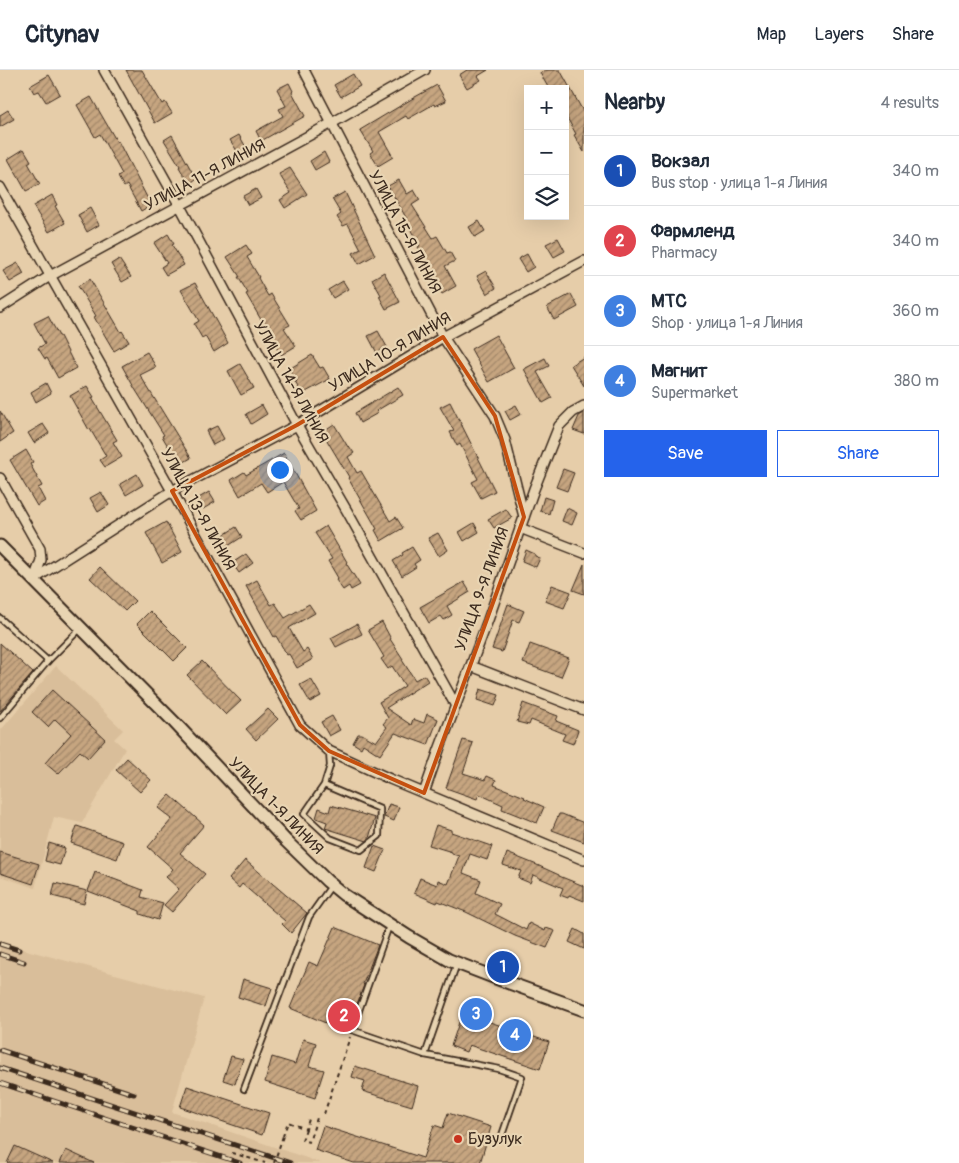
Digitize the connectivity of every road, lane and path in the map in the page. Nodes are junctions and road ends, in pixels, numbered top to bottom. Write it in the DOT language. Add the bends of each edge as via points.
graph roads {
  1 [pos="104,70"];
  2 [pos="304,70"];
  3 [pos="426,70"];
  4 [pos="332,124"];
  5 [pos="0,187"];
  6 [pos="180,206"];
  7 [pos="584,261"];
  8 [pos="50,276"];
  9 [pos="0,308"];
  10 [pos="443,336"];
  11 [pos="584,406"];
  12 [pos="297,425"];
  13 [pos="0,478"];
  14 [pos="172,491"];
  15 [pos="524,517"];
  16 [pos="520,528"];
  17 [pos="1,548"];
  18 [pos="584,553"];
  19 [pos="34,579"];
  20 [pos="0,618"];
  21 [pos="81,628"];
  22 [pos="48,661"];
  23 [pos="471,666"];
  24 [pos="456,706"];
  25 [pos="584,710"];
  26 [pos="0,718"];
  27 [pos="329,751"];
  28 [pos="324,785"];
  29 [pos="423,793"];
  30 [pos="584,860"];
  31 [pos="332,885"];
  32 [pos="389,924"];
  33 [pos="458,963"];
  34 [pos="584,1010"];
  35 [pos="352,1030"];
  36 [pos="426,1055"];
  37 [pos="244,1089"];
  38 [pos="324,1114"];
  39 [pos="317,1118"];
  40 [pos="309,1120"];
  41 [pos="306,1129"];
  42 [pos="501,1138"];
  43 [pos="232,1153"];
  44 [pos="265,1163"];
  45 [pos="274,1163"];
  1 -- 6 [label="street, УЛИЦА 14-Я ЛИНИЯ"];
  2 -- 4 [label="street, УЛИЦА 15-Я ЛИНИЯ"];
  3 -- 4 [label="street, УЛИЦА 11-Я ЛИНИЯ"];
  4 -- 6 [label="street, УЛИЦА 11-Я ЛИНИЯ"];
  4 -- 10 [label="street, УЛИЦА 15-Я ЛИНИЯ"];
  5 -- 8 [label="street, УЛИЦА 13-Я ЛИНИЯ"];
  6 -- 8 [label="street, УЛИЦА 11-Я ЛИНИЯ"];
  6 -- 12 [label="street, УЛИЦА 14-Я ЛИНИЯ"];
  7 -- 10 [label="street, УЛИЦА 10-Я ЛИНИЯ"];
  8 -- 9 [label="street, УЛИЦА 11-Я ЛИНИЯ"];
  8 -- 14 [label="street, УЛИЦА 13-Я ЛИНИЯ"];
  10 -- 12 [label="street, УЛИЦА 10-Я ЛИНИЯ"];
  10 -- 15 [label="street, УЛИЦА 15-Я ЛИНИЯ" via="495,416 505,440"];
  11 -- 15 [label="street, УЛИЦА 9-Я ЛИНИЯ" via="558,426"];
  12 -- 14 [label="street, УЛИЦА 10-Я ЛИНИЯ"];
  12 -- 24 [label="street, УЛИЦА 14-Я ЛИНИЯ"];
  13 -- 19 [label="street" via="40,549 41,560"];
  14 -- 19 [label="street, УЛИЦА 10-Я ЛИНИЯ"];
  14 -- 27 [label="street, УЛИЦА 13-Я ЛИНИЯ" via="300,725"];
  15 -- 16 [label="street, УЛИЦА 9-Я ЛИНИЯ"];
  16 -- 18 [label="street"];
  16 -- 23 [label="street, УЛИЦА 9-Я ЛИНИЯ"];
  17 -- 19 [label="main road, УЛИЦА 1-Я ЛИНИЯ"];
  19 -- 21 [label="main road, УЛИЦА 1-Я ЛИНИЯ"];
  20 -- 22 [label="lane"];
  21 -- 22 [label="lane"];
  21 -- 31 [label="main road, УЛИЦА 1-Я ЛИНИЯ"];
  22 -- 26 [label="lane"];
  23 -- 24 [label="street, УЛИЦА 9-Я ЛИНИЯ"];
  23 -- 25 [label="street"];
  24 -- 29 [label="street, УЛИЦА 9-Я ЛИНИЯ"];
  27 -- 28 [label="lane" via="330,766"];
  27 -- 29 [label="street, УЛИЦА 13-Я ЛИНИЯ"];
  28 -- 28 [label="lane" via="304,814 330,838 361,850 379,836 380,808"];
  29 -- 30 [label="street, УЛИЦА 13-Я ЛИНИЯ"];
  31 -- 32 [label="main road, УЛИЦА 1-Я ЛИНИЯ"];
  31 -- 37 [label="lane" via="309,917"];
  32 -- 33 [label="main road, УЛИЦА 1-Я ЛИНИЯ"];
  32 -- 35 [label="lane"];
  33 -- 34 [label="main road, УЛИЦА 1-Я ЛИНИЯ"];
  33 -- 36 [label="lane"];
  35 -- 36 [label="lane"];
  35 -- 38 [label="path"];
  36 -- 42 [label="lane" via="499,1069 522,1077"];
  39 -- 41 [label="path" via="309,1142 302,1140"];
  40 -- 41 [label="path"];
  41 -- 45 [label="path, bridge" via="288,1122"];
  43 -- 44 [label="path"];
}
